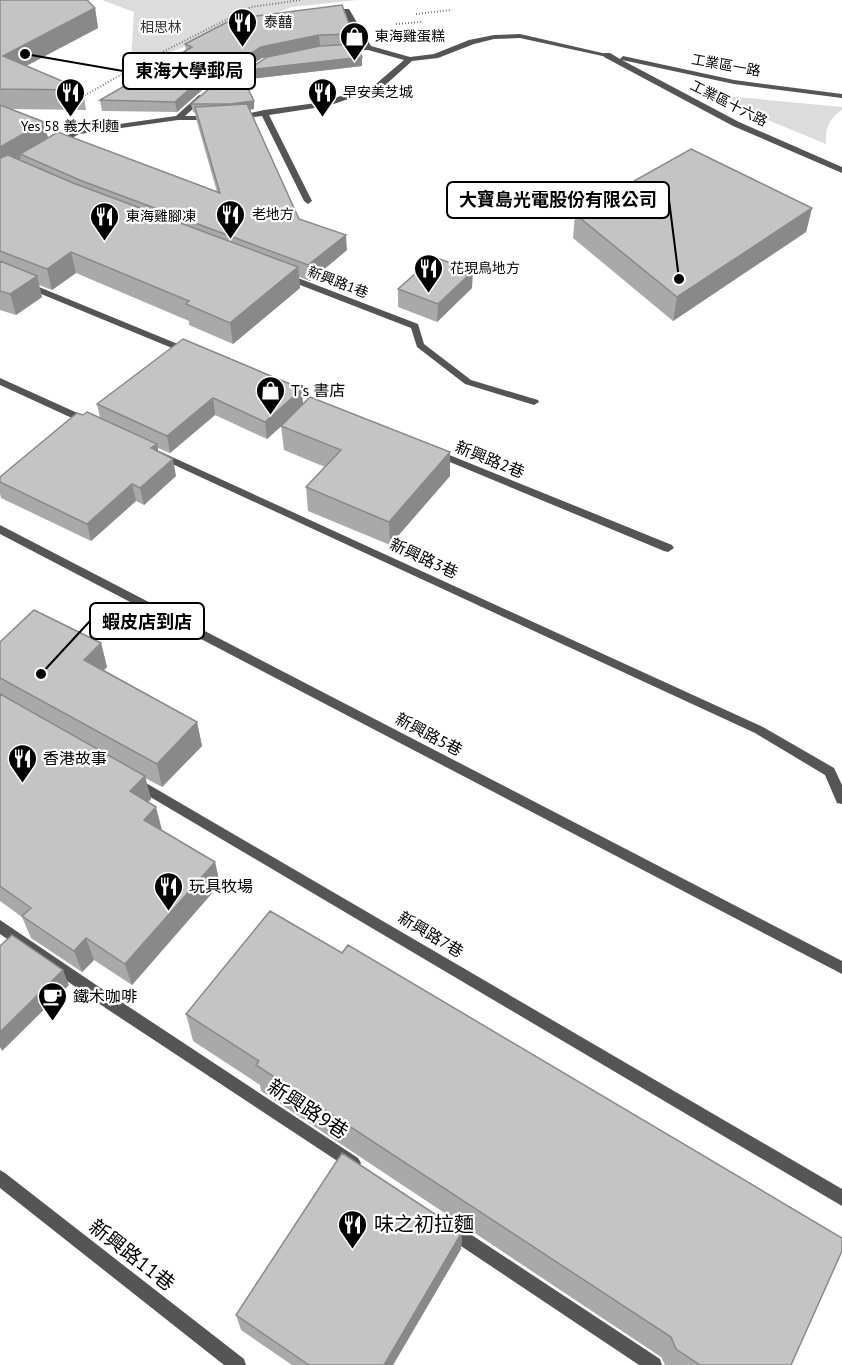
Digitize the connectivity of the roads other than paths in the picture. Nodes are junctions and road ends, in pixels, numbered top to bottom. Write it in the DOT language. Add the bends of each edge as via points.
graph roads {
  1 [pos="346,11"];
  2 [pos="368,48"];
  3 [pos="335,49"];
  4 [pos="607,55"];
  5 [pos="410,59"];
  6 [pos="206,94"];
  7 [pos="842,96"];
  8 [pos="264,112"];
  9 [pos="231,117"];
  10 [pos="178,118"];
  11 [pos="220,118"];
  12 [pos="49,148"];
  13 [pos="842,170"];
  14 [pos="308,201"];
  15 [pos="274,272"];
  16 [pos="0,274"];
  17 [pos="195,354"];
  18 [pos="0,381"];
  19 [pos="534,402"];
  20 [pos="98,426"];
  21 [pos="426,449"];
  22 [pos="152,451"];
  23 [pos="0,529"];
  24 [pos="668,548"];
  25 [pos="117,771"];
  26 [pos="842,800"];
  27 [pos="0,926"];
  28 [pos="842,968"];
  29 [pos="364,1170"];
  30 [pos="0,1178"];
  31 [pos="842,1198"];
  32 [pos="441,1222"];
  33 [pos="238,1365"];
  34 [pos="654,1365"];
  1 -- 2 [label="street"];
  2 -- 3 [label="street"];
  2 -- 5 [label="street"];
  4 -- 5 [label="street, 工業區一路" via="520,36 494,37 435,56"];
  4 -- 7 [label="street, 工業區一路" via="734,82"];
  4 -- 13 [label="street, 工業區十六路" via="736,124"];
  5 -- 8 [label="street" via="380,85 325,104"];
  6 -- 10 [label="street"];
  8 -- 9 [label="street"];
  8 -- 14 [label="street"];
  10 -- 11 [label="street"];
  10 -- 12 [label="street" via="77,132"];
  15 -- 19 [label="street, 新興路1巷" via="415,326 420,345 468,382"];
  16 -- 17 [label="street"];
  18 -- 20 [label="street"];
  21 -- 24 [label="street, 新興路2巷"];
  22 -- 26 [label="street, 新興路3巷" via="759,730 830,772"];
  23 -- 28 [label="street, 新興路5巷"];
  25 -- 31 [label="street, 新興路7巷"];
  27 -- 29 [label="street, 新興路9巷"];
  30 -- 33 [label="street, 新興路11巷"];
  32 -- 34 [label="street"];
}
